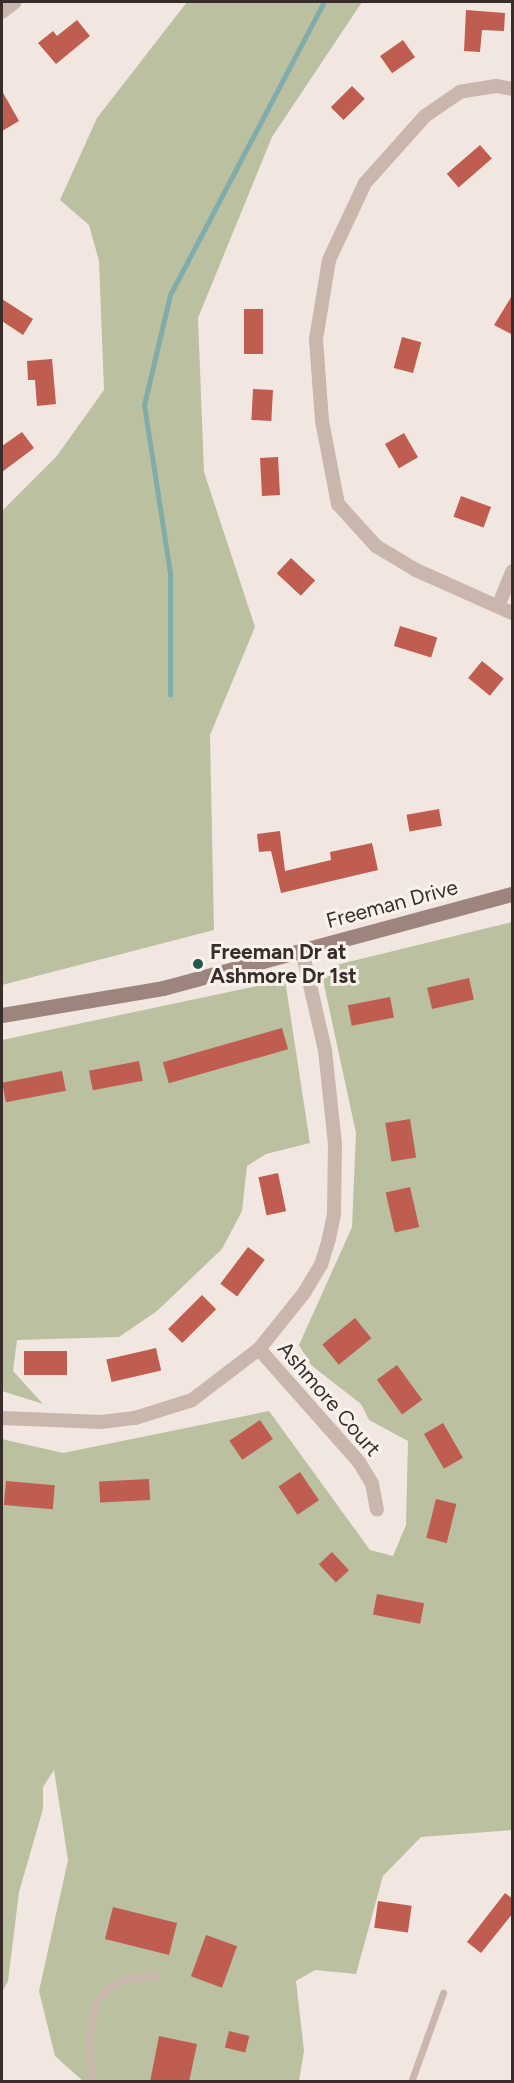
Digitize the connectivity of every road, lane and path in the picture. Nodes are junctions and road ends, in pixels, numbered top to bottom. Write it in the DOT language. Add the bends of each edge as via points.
graph roads {
  1 [pos="15,2"];
  2 [pos="2,12"];
  3 [pos="513,89"];
  4 [pos="513,572"];
  5 [pos="499,604"];
  6 [pos="513,613"];
  7 [pos="513,894"];
  8 [pos="302,950"];
  9 [pos="2,1015"];
  10 [pos="259,1349"];
  11 [pos="2,1418"];
  12 [pos="377,1510"];
  13 [pos="156,1975"];
  14 [pos="443,1993"];
  15 [pos="91,2082"];
  16 [pos="411,2082"];
  1 -- 2 [label="street"];
  3 -- 5 [label="street" via="496,86 460,92 425,116 365,183 329,260 316,339 322,421 338,504 376,546 416,570"];
  4 -- 5 [label="street"];
  5 -- 6 [label="street"];
  7 -- 8 [label="street, Freeman Drive"];
  8 -- 9 [label="street, Freeman Drive" via="163,988"];
  8 -- 10 [label="street" via="332,1096 334,1214 321,1265"];
  10 -- 11 [label="street" via="192,1400 165,1411 101,1422"];
  10 -- 12 [label="street, Ashmore Court" via="359,1462 372,1484"];
  13 -- 15 [label="lane" via="124,1979 108,1987 96,2002 89,2035"];
  14 -- 16 [label="lane"];
}
